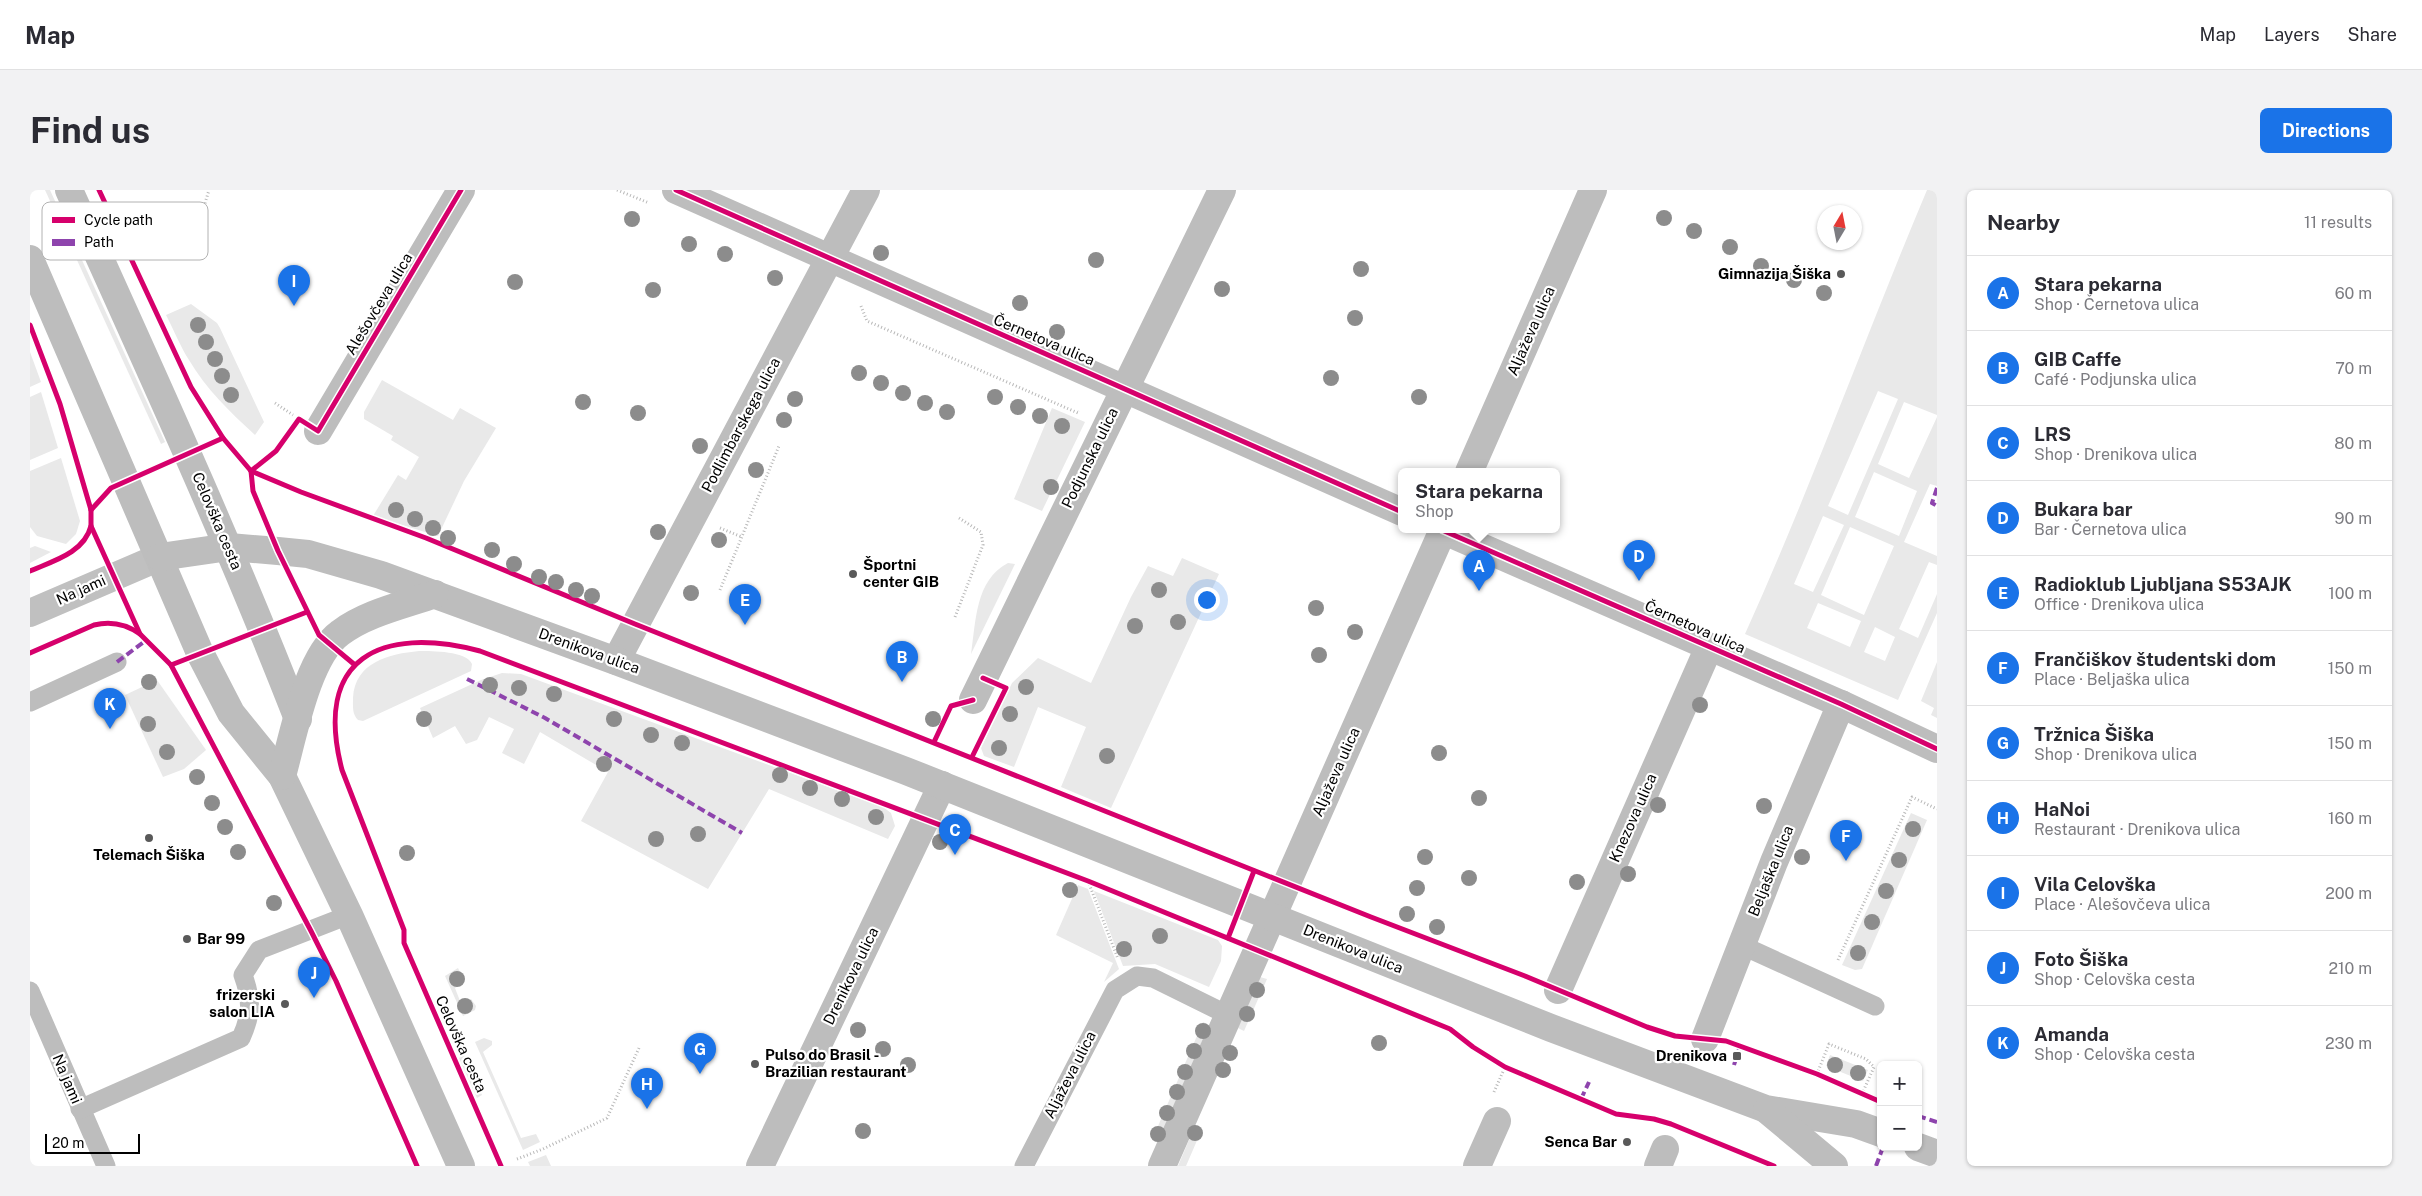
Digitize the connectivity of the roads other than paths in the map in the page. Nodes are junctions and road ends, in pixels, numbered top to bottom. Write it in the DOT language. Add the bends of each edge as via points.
graph roads {
  1 [pos="69,190"];
  2 [pos="461,190"];
  3 [pos="676,190"];
  4 [pos="866,190"];
  5 [pos="1222,190"];
  6 [pos="1593,190"];
  7 [pos="74,202"];
  8 [pos="30,259"];
  9 [pos="100,260"];
  10 [pos="829,260"];
  11 [pos="1124,388"];
  12 [pos="318,431"];
  13 [pos="1471,468"];
  14 [pos="1398,510"];
  15 [pos="1442,533"];
  16 [pos="1450,533"];
  17 [pos="229,547"];
  18 [pos="160,557"];
  19 [pos="435,594"];
  20 [pos="30,612"];
  21 [pos="1709,647"];
  22 [pos="616,660"];
  23 [pos="117,662"];
  24 [pos="973,700"];
  25 [pos="30,702"];
  26 [pos="1841,704"];
  27 [pos="298,719"];
  28 [pos="1937,749"];
  29 [pos="282,776"];
  30 [pos="942,785"];
  31 [pos="349,915"];
  32 [pos="1272,916"];
  33 [pos="1741,945"];
  34 [pos="1558,990"];
  35 [pos="30,991"];
  36 [pos="1875,1006"];
  37 [pos="1228,1015"];
  38 [pos="1705,1039"];
  39 [pos="80,1109"];
  40 [pos="1766,1109"];
  41 [pos="1497,1121"];
  42 [pos="1877,1132"];
  43 [pos="1922,1148"];
  44 [pos="1937,1154"];
  45 [pos="106,1166"];
  46 [pos="461,1166"];
  47 [pos="760,1166"];
  48 [pos="1024,1166"];
  49 [pos="1162,1166"];
  50 [pos="1477,1166"];
  51 [pos="1834,1166"];
  1 -- 7 [label="street, Celovška cesta"];
  2 -- 12 [label="street, Alešovčeva ulica"];
  3 -- 10 [label="street, Černetova ulica"];
  4 -- 10 [label="street, Podlimbarskega ulica"];
  5 -- 11 [label="street, Podjunska ulica"];
  6 -- 13 [label="street, Aljaževa ulica"];
  8 -- 18 [label="street"];
  9 -- 17 [label="street, Celovška cesta"];
  10 -- 11 [label="street, Černetova ulica"];
  10 -- 22 [label="street, Podlimbarskega ulica"];
  11 -- 14 [label="street, Černetova ulica"];
  11 -- 24 [label="street, Podjunska ulica"];
  15 -- 32 [label="street, Aljaževa ulica"];
  16 -- 21 [label="street, Černetova ulica"];
  17 -- 18 [label="street, Drenikova ulica"];
  17 -- 19 [label="street, Drenikova ulica" via="308,554 364,569"];
  17 -- 27 [label="street, Celovška cesta"];
  18 -- 20 [label="street, Na jami"];
  18 -- 29 [label="street" via="200,653 231,713"];
  19 -- 22 [label="street, Drenikova ulica"];
  19 -- 27 [label="street" via="359,621 339,633 315,664"];
  21 -- 26 [label="street, Černetova ulica"];
  21 -- 34 [label="street, Knezova ulica"];
  22 -- 30 [label="street, Drenikova ulica"];
  23 -- 25 [label="lane"];
  26 -- 28 [label="street, Černetova ulica"];
  26 -- 33 [label="street, Beljaška ulica"];
  27 -- 29 [label="street"];
  29 -- 31 [label="street"];
  30 -- 32 [label="street, Drenikova ulica"];
  30 -- 47 [label="street, Drenikova ulica"];
  31 -- 39 [label="lane" via="259,950 243,975 251,996 249,1021 241,1038"];
  31 -- 46 [label="street"];
  32 -- 37 [label="street, Aljaževa ulica"];
  32 -- 40 [label="street, Drenikova ulica" via="1551,1028"];
  33 -- 36 [label="lane"];
  33 -- 38 [label="street, Beljaška ulica"];
  35 -- 39 [label="lane, Na jami"];
  37 -- 48 [label="lane, Aljaževa ulica" via="1153,978 1137,976 1115,990"];
  37 -- 49 [label="street, Aljaževa ulica"];
  39 -- 45 [label="lane, Na jami"];
  40 -- 42 [label="street, Drenikova ulica" via="1856,1124"];
  40 -- 51 [label="street, Drenikova ulica"];
  41 -- 50 [label="street"];
  43 -- 44 [label="street"];
}
